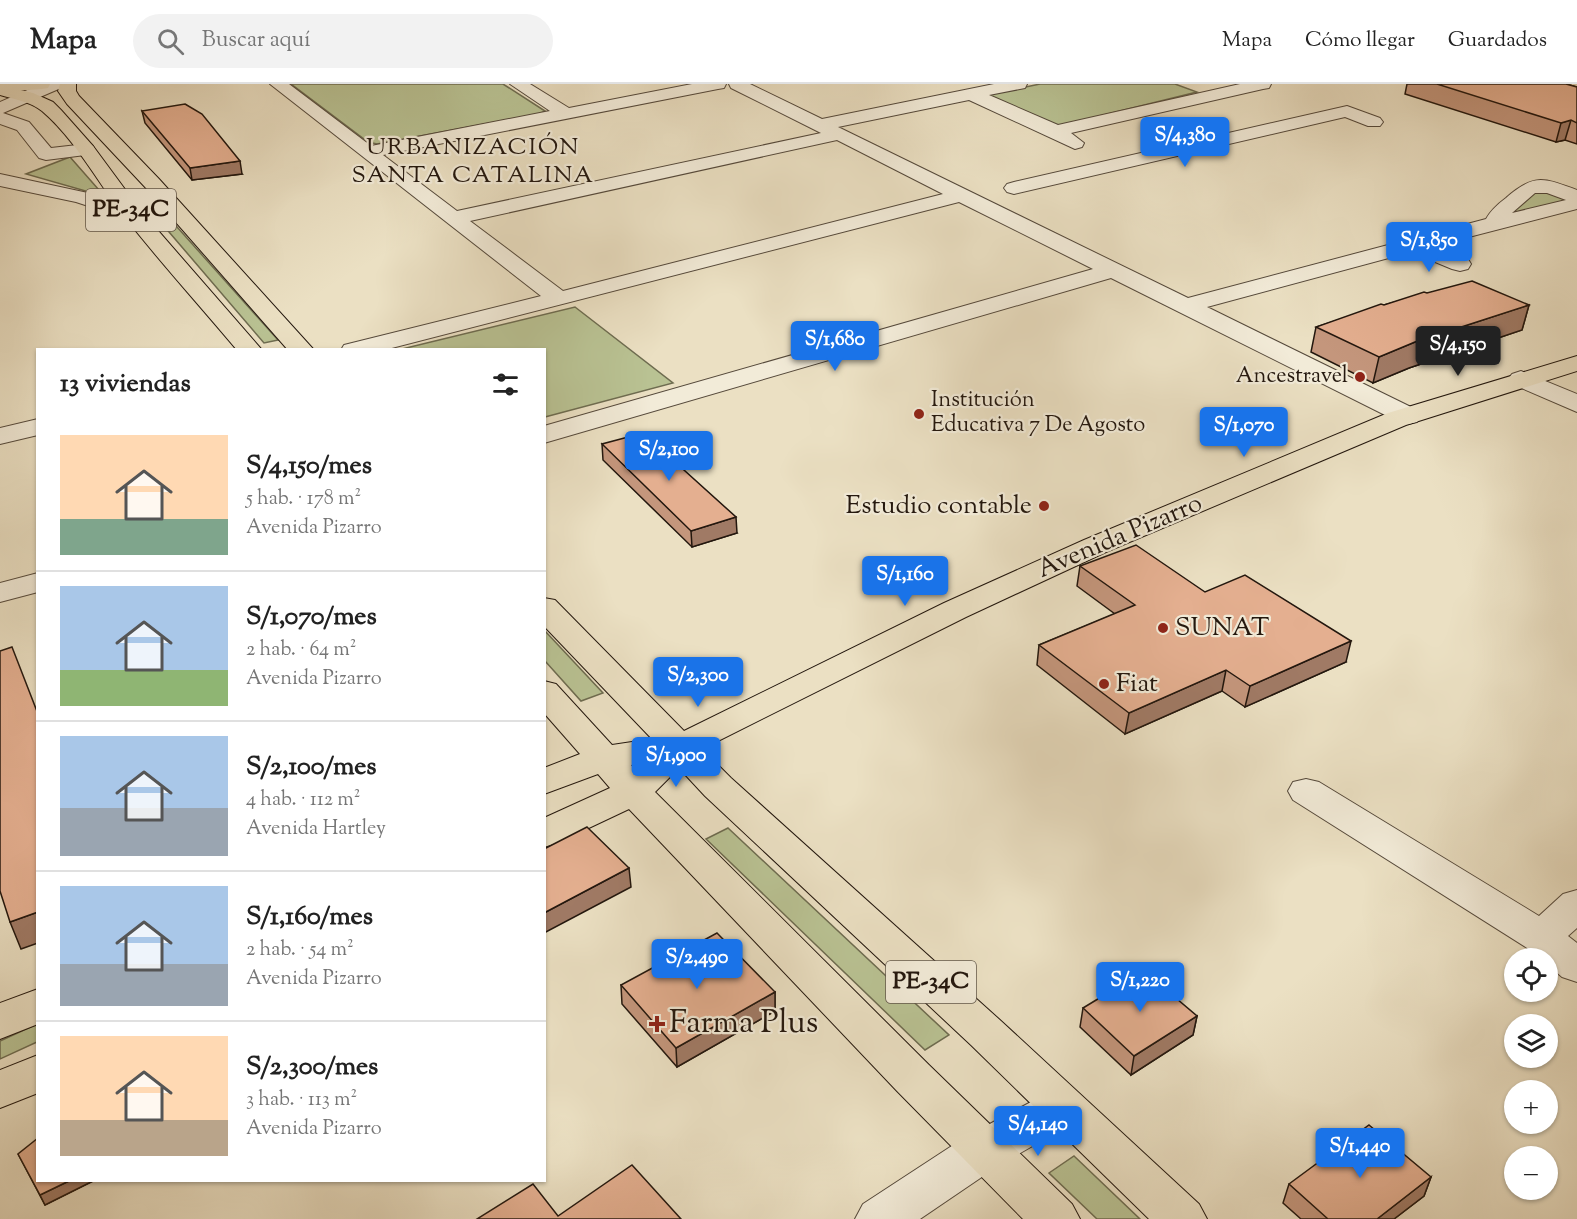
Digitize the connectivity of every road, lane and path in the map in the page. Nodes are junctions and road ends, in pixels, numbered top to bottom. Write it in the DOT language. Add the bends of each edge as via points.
graph roads {
  1 [pos="55,84"];
  2 [pos="68,84"];
  3 [pos="278,84"];
  4 [pos="518,84"];
  5 [pos="718,84"];
  6 [pos="737,84"];
  7 [pos="1019,84"];
  8 [pos="1263,84"];
  9 [pos="0,89"];
  10 [pos="35,90"];
  11 [pos="971,94"];
  12 [pos="0,109"];
  13 [pos="565,113"];
  14 [pos="55,114"];
  15 [pos="0,118"];
  16 [pos="1374,122"];
  17 [pos="821,125"];
  18 [pos="23,126"];
  19 [pos="1056,130"];
  20 [pos="0,134"];
  21 [pos="842,134"];
  22 [pos="86,150"];
  23 [pos="368,152"];
  24 [pos="46,154"];
  25 [pos="1117,164"];
  26 [pos="0,178"];
  27 [pos="1014,188"];
  28 [pos="962,195"];
  29 [pos="1577,197"];
  30 [pos="1577,203"];
  31 [pos="134,215"];
  32 [pos="456,218"];
  33 [pos="1494,222"];
  34 [pos="1413,245"];
  35 [pos="1460,264"];
  36 [pos="1114,270"];
  37 [pos="559,299"];
  38 [pos="1185,306"];
  39 [pos="248,348"];
  40 [pos="300,348"];
  41 [pos="361,348"];
  42 [pos="1577,363"];
  43 [pos="1521,379"];
  44 [pos="1577,404"];
  45 [pos="1408,416"];
  46 [pos="36,427"];
  47 [pos="546,434"];
  48 [pos="0,436"];
  49 [pos="36,583"];
  50 [pos="0,593"];
  51 [pos="546,609"];
  52 [pos="547,698"];
  53 [pos="678,747"];
  54 [pos="603,758"];
  55 [pos="546,782"];
  56 [pos="1306,791"];
  57 [pos="634,792"];
  58 [pos="546,833"];
  59 [pos="1577,904"];
  60 [pos="1542,937"];
  61 [pos="1577,966"];
  62 [pos="36,1006"];
  63 [pos="0,1022"];
  64 [pos="36,1074"];
  65 [pos="0,1090"];
  66 [pos="1062,1107"];
  67 [pos="984,1149"];
  68 [pos="880,1219"];
  69 [pos="1055,1219"];
  70 [pos="1182,1219"];
  1 -- 10 [label="street"];
  2 -- 40 [label="main road, PE-34C" via="67,91 73,100"];
  3 -- 23 [label="street"];
  4 -- 13 [label="street"];
  5 -- 13 [label="street"];
  6 -- 17 [label="street"];
  7 -- 11 [label="street"];
  8 -- 19 [label="street"];
  9 -- 10 [label="main road, PE-34C"];
  10 -- 12 [label="street"];
  10 -- 14 [label="main road, PE-34C"];
  11 -- 17 [label="street"];
  11 -- 19 [label="street"];
  13 -- 23 [label="street"];
  14 -- 18 [label="street"];
  14 -- 22 [label="main road, PE-34C"];
  15 -- 18 [label="street"];
  16 -- 25 [label="street" via="1347,111"];
  17 -- 21 [label="street"];
  18 -- 20 [label="street"];
  18 -- 24 [label="street"];
  19 -- 25 [label="street"];
  21 -- 28 [label="street"];
  21 -- 32 [label="street"];
  22 -- 24 [label="street"];
  22 -- 31 [label="main road, PE-34C"];
  23 -- 32 [label="street"];
  24 -- 26 [label="street"];
  25 -- 27 [label="street"];
  26 -- 31 [label="street" via="81,197"];
  28 -- 36 [label="street"];
  28 -- 37 [label="street"];
  29 -- 33 [label="street" via="1549,187 1530,187"];
  30 -- 33 [label="street"];
  31 -- 39 [label="main road, PE-34C"];
  32 -- 37 [label="street"];
  33 -- 34 [label="street"];
  34 -- 35 [label="street"];
  34 -- 38 [label="street"];
  36 -- 38 [label="street"];
  36 -- 47 [label="street"];
  37 -- 41 [label="street"];
  38 -- 45 [label="street"];
  42 -- 43 [label="main road, Avenida Pizarro"];
  43 -- 44 [label="street"];
  43 -- 45 [label="main road, Avenida Pizarro"];
  45 -- 53 [label="main road, Avenida Pizarro" via="1095,546 955,610"];
  46 -- 48 [label="street"];
  49 -- 50 [label="street"];
  51 -- 53 [label="main road, PE-34C"];
  52 -- 54 [label="main road, PE-34C"];
  53 -- 54 [label="main road, Avenida Pizarro"];
  53 -- 57 [label="main road, Avenida Pizarro"];
  53 -- 66 [label="main road, PE-34C"];
  54 -- 55 [label="main road, Avenida Pizarro"];
  54 -- 57 [label="main road, PE-34C"];
  56 -- 60 [label="street"];
  57 -- 58 [label="main road, Avenida Pizarro"];
  57 -- 67 [label="main road, PE-34C"];
  59 -- 60 [label="street"];
  60 -- 61 [label="street"];
  62 -- 63 [label="main road"];
  64 -- 65 [label="main road"];
  66 -- 67 [label="street"];
  66 -- 70 [label="main road, PE-34C"];
  67 -- 68 [label="street"];
  67 -- 69 [label="main road, PE-34C"];
}
